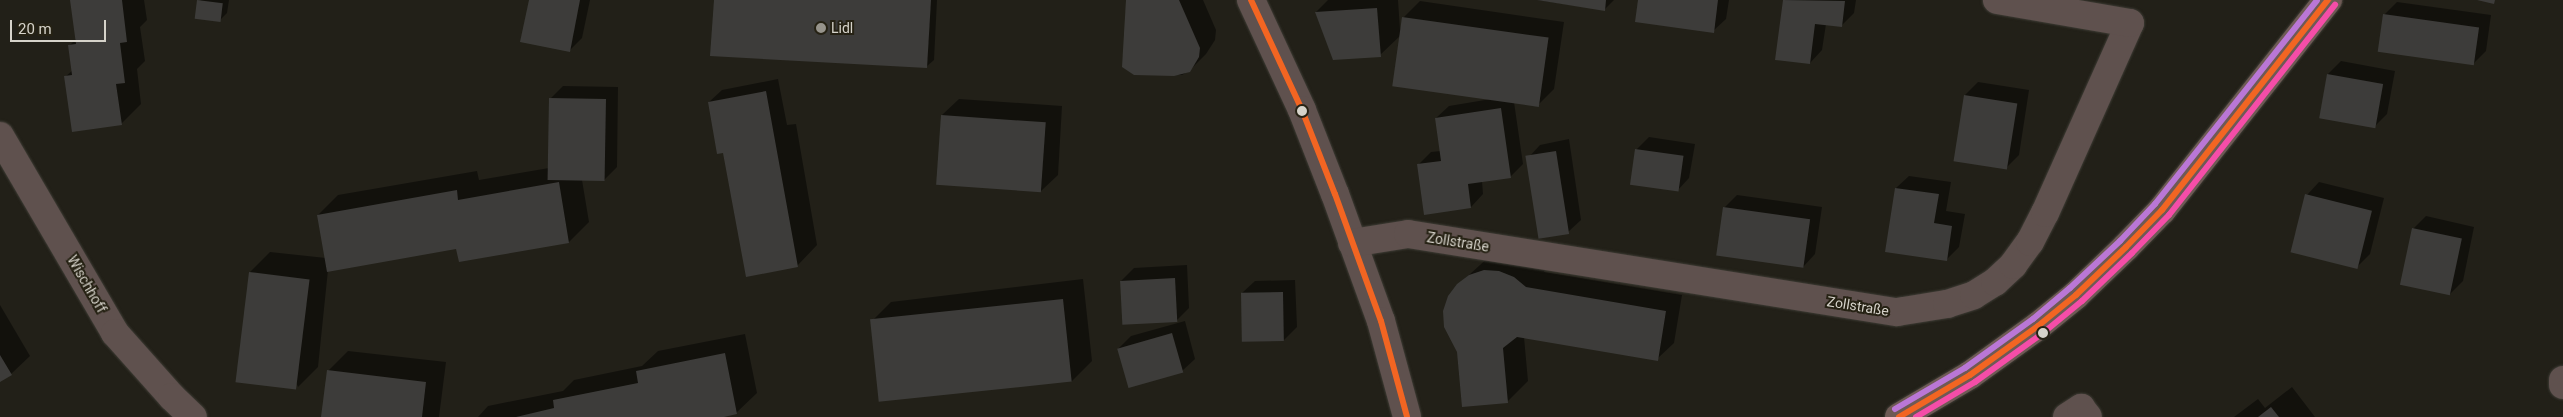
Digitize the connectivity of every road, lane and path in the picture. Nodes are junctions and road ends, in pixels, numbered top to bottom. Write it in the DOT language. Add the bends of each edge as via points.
graph roads {
  1 [pos="1251,0"];
  2 [pos="1997,0"];
  3 [pos="2328,0"];
  4 [pos="0,136"];
  5 [pos="1352,243"];
  6 [pos="193,417"];
  7 [pos="1407,417"];
  8 [pos="1899,417"];
  9 [pos="2068,417"];
  10 [pos="2088,417"];
  1 -- 5 [label="street" via="1302,110"];
  2 -- 5 [label="street, Zollstraße" via="2130,23 2030,242 1996,282 1974,295 1947,304 1896,312 1408,234"];
  3 -- 8 [label="main road" via="2162,210 2126,247 2038,326 1970,374"];
  4 -- 6 [label="street, Wischhoff" via="115,332"];
  5 -- 7 [label="street" via="1381,321"];
  9 -- 10 [label="street" via="2081,408"];
}
